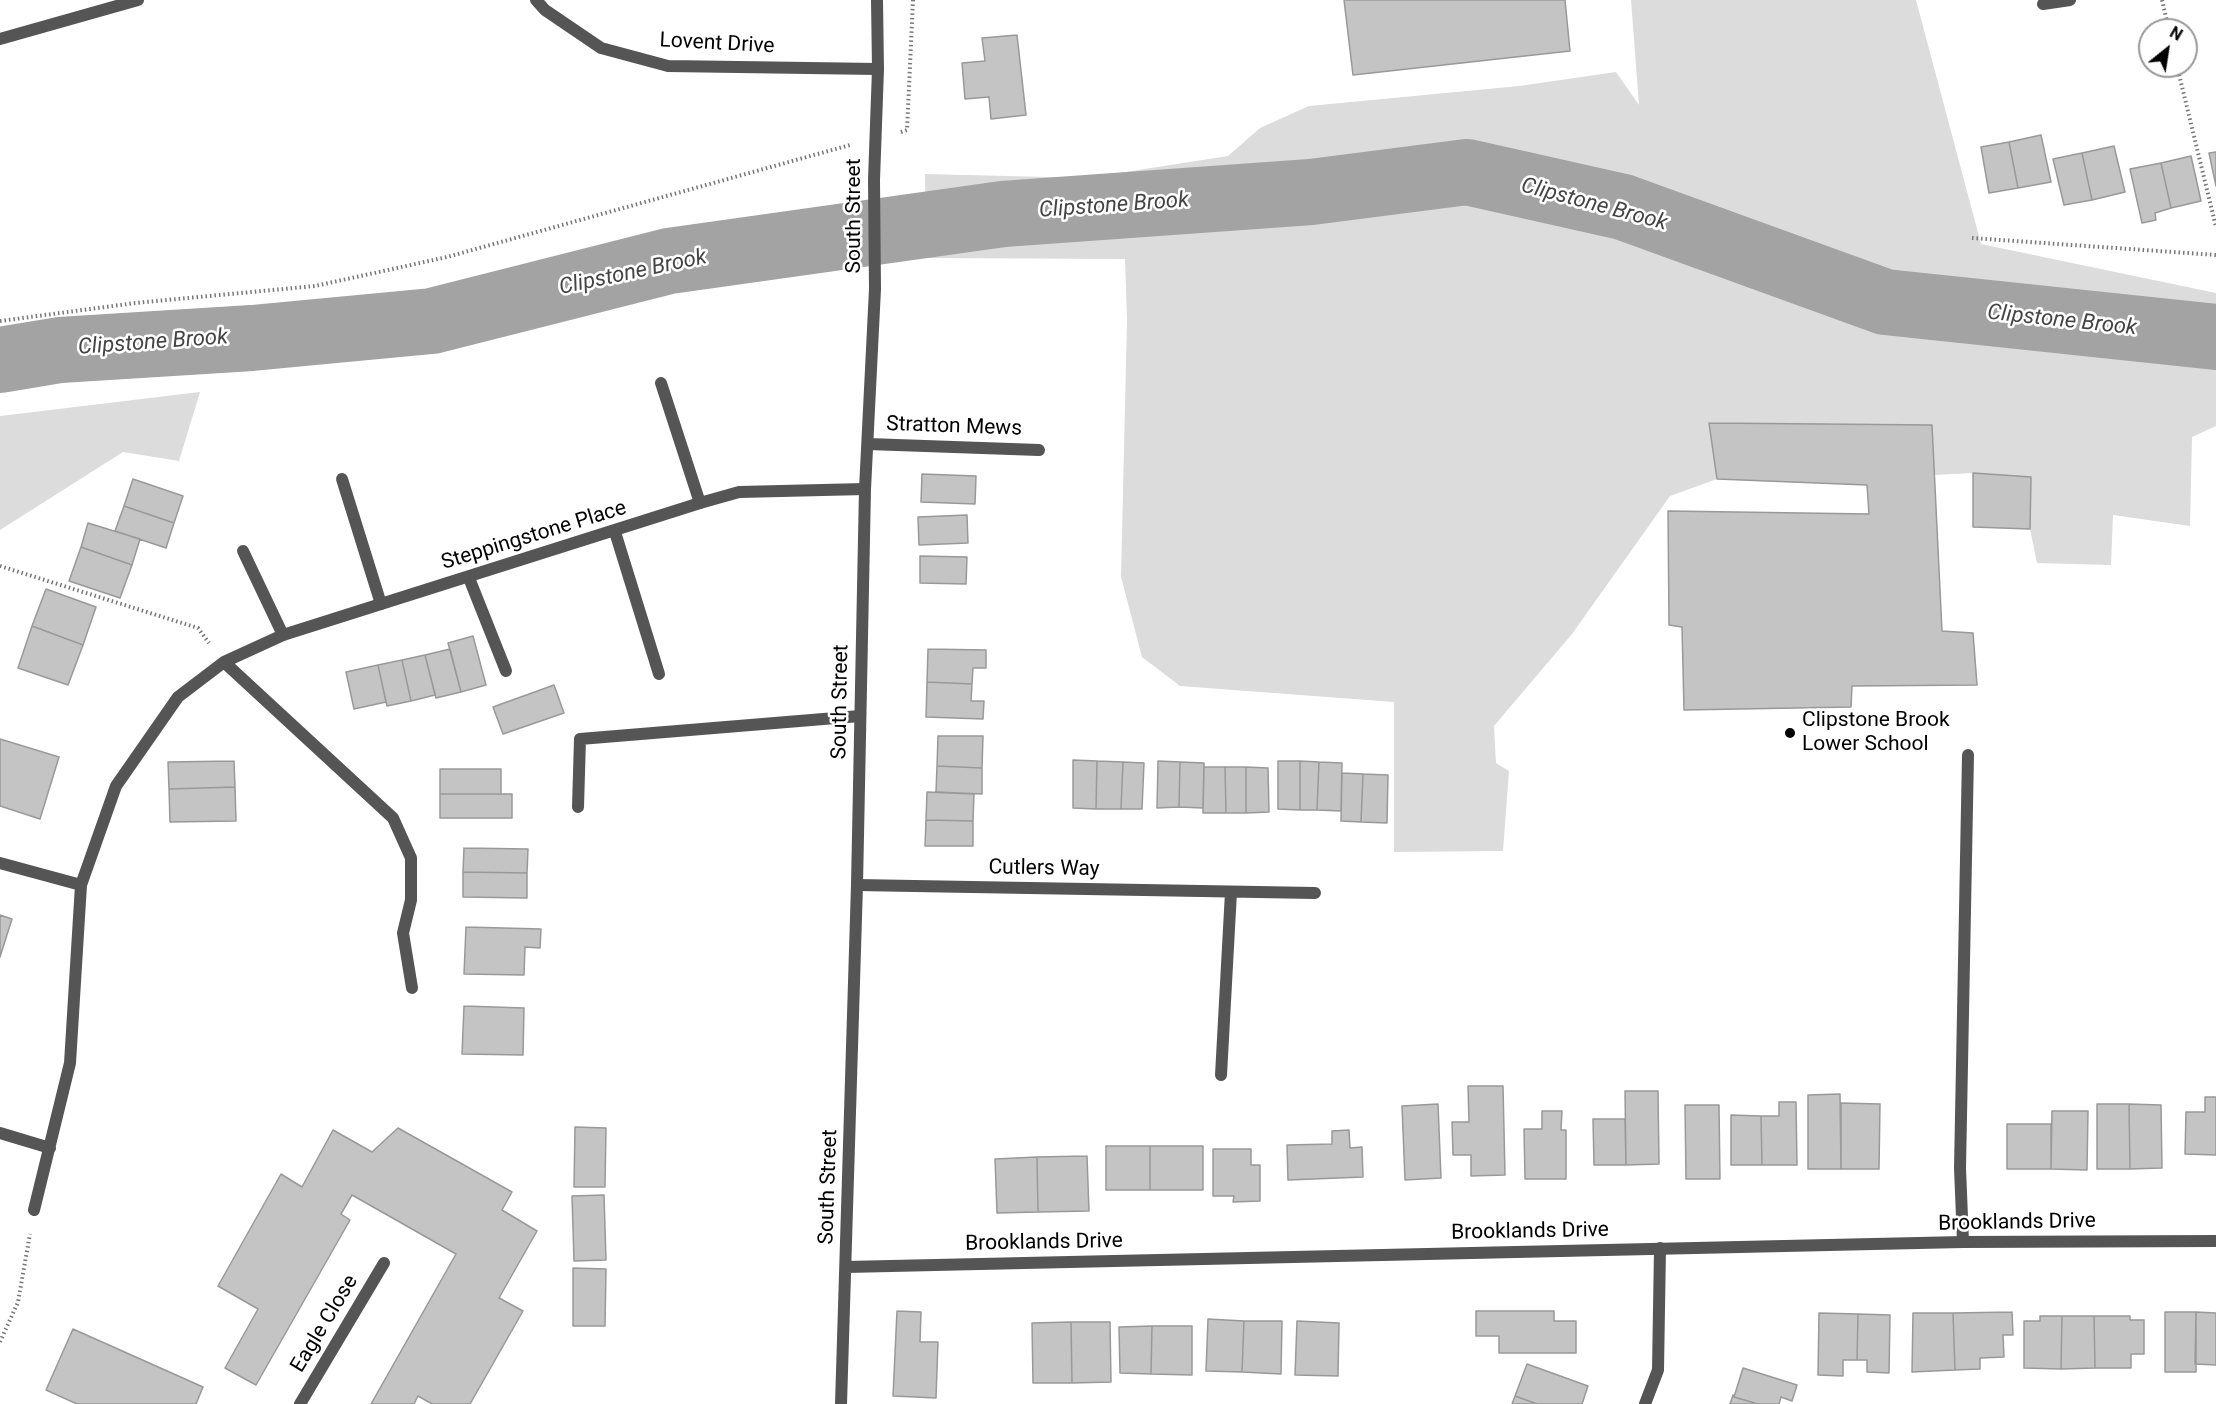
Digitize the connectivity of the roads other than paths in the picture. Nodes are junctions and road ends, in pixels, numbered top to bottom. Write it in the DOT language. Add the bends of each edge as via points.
graph roads {
  1 [pos="138,0"];
  2 [pos="536,0"];
  3 [pos="876,0"];
  4 [pos="2070,0"];
  5 [pos="2043,4"];
  6 [pos="0,39"];
  7 [pos="878,69"];
  8 [pos="661,383"];
  9 [pos="868,444"];
  10 [pos="1039,450"];
  11 [pos="342,479"];
  12 [pos="865,489"];
  13 [pos="700,503"];
  14 [pos="615,532"];
  15 [pos="243,551"];
  16 [pos="469,578"];
  17 [pos="381,604"];
  18 [pos="283,635"];
  19 [pos="224,662"];
  20 [pos="506,671"];
  21 [pos="659,674"];
  22 [pos="860,716"];
  23 [pos="1968,755"];
  24 [pos="578,807"];
  25 [pos="0,863"];
  26 [pos="81,885"];
  27 [pos="857,885"];
  28 [pos="1231,892"];
  29 [pos="1316,893"];
  30 [pos="412,988"];
  31 [pos="1221,1075"];
  32 [pos="0,1133"];
  33 [pos="50,1148"];
  34 [pos="34,1210"];
  35 [pos="2216,1241"];
  36 [pos="1963,1242"];
  37 [pos="1660,1248"];
  38 [pos="384,1263"];
  39 [pos="846,1267"];
  40 [pos="300,1404"];
  41 [pos="841,1404"];
  42 [pos="1645,1404"];
  1 -- 6 [label="street"];
  2 -- 7 [label="street, Lovent Drive" via="601,48 668,66"];
  3 -- 7 [label="street, South Street"];
  4 -- 5 [label="street"];
  7 -- 9 [label="street, South Street"];
  8 -- 13 [label="street"];
  9 -- 10 [label="street, Stratton Mews"];
  9 -- 12 [label="street, South Street"];
  11 -- 17 [label="street"];
  12 -- 13 [label="street, Steppingstone Place" via="739,492"];
  12 -- 22 [label="street, South Street"];
  13 -- 14 [label="street, Steppingstone Place"];
  14 -- 16 [label="street, Steppingstone Place"];
  14 -- 21 [label="street"];
  15 -- 18 [label="street"];
  16 -- 17 [label="street, Steppingstone Place"];
  16 -- 20 [label="street"];
  17 -- 18 [label="street, Steppingstone Place"];
  18 -- 19 [label="street, Steppingstone Place"];
  19 -- 26 [label="street, Steppingstone Place" via="178,697 116,786"];
  19 -- 30 [label="street" via="393,818 411,858 411,900 403,933"];
  22 -- 24 [label="street" via="580,739"];
  22 -- 27 [label="street, South Street"];
  23 -- 36 [label="street" via="1960,1168"];
  25 -- 26 [label="street"];
  26 -- 33 [label="street, Steppingstone Place" via="70,1063"];
  27 -- 28 [label="street, Cutlers Way"];
  27 -- 39 [label="street, South Street"];
  28 -- 29 [label="street, Cutlers Way"];
  28 -- 31 [label="street"];
  32 -- 33 [label="street"];
  33 -- 34 [label="street, Steppingstone Place"];
  35 -- 36 [label="street, Brooklands Drive"];
  36 -- 37 [label="street, Brooklands Drive"];
  37 -- 39 [label="street, Brooklands Drive"];
  37 -- 42 [label="street" via="1658,1370"];
  38 -- 40 [label="street, Eagle Close"];
  39 -- 41 [label="street, South Street"];
}
